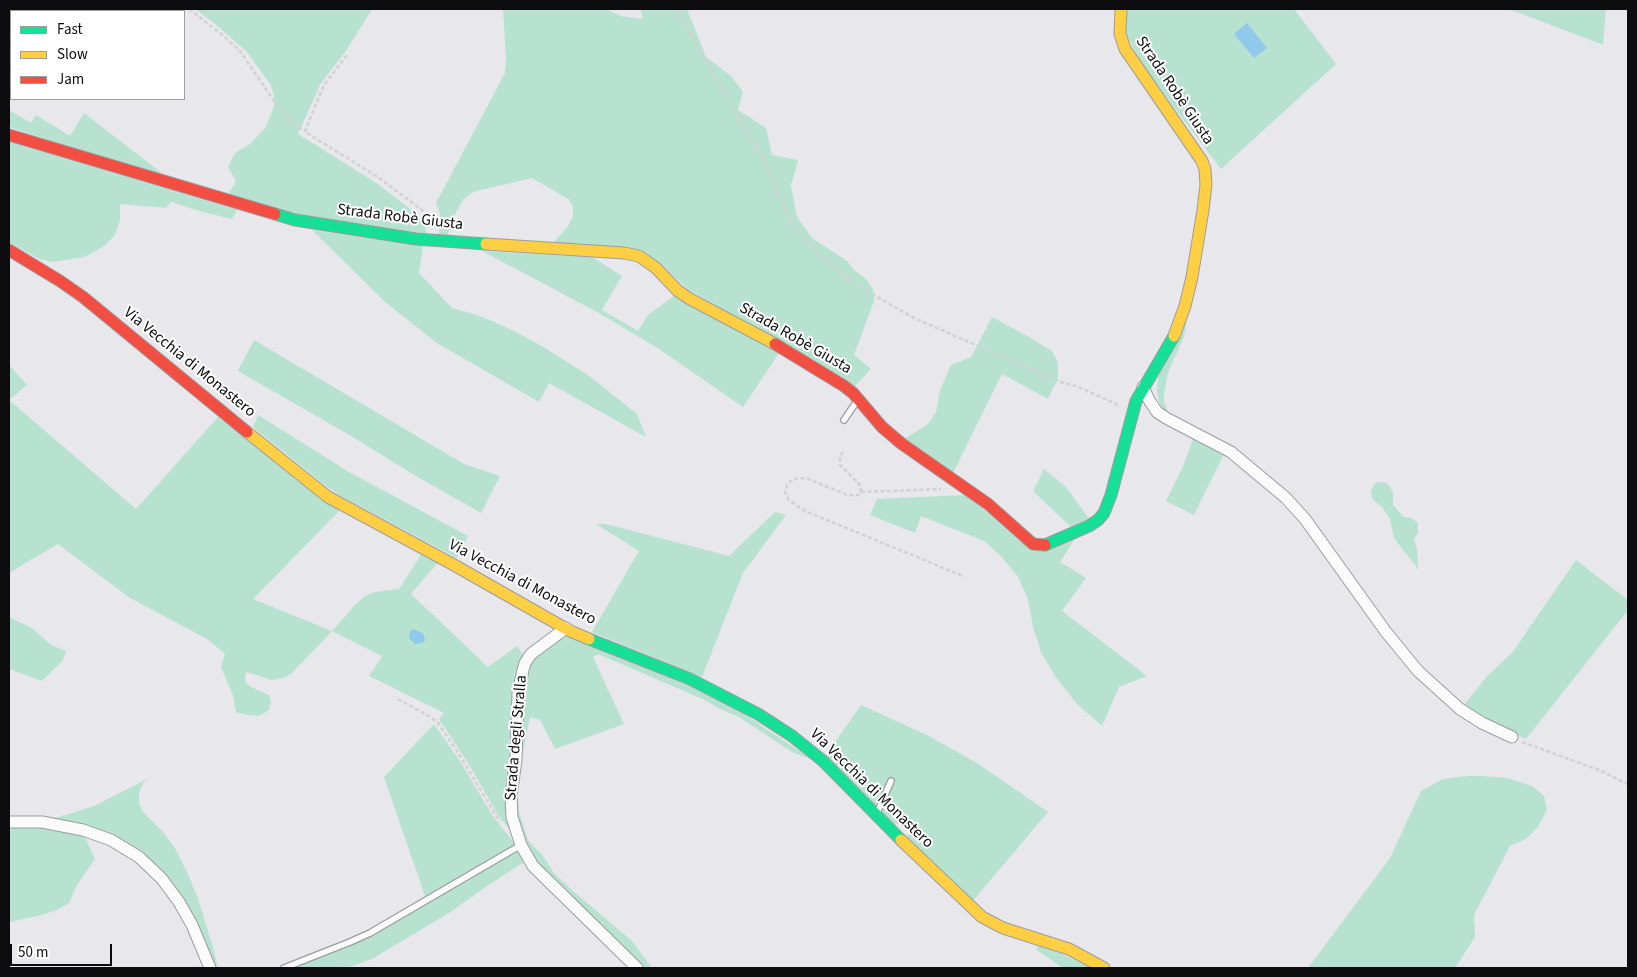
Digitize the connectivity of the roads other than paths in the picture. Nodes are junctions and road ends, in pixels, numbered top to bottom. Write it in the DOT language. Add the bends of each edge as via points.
graph roads {
  1 [pos="1120,9"];
  2 [pos="9,134"];
  3 [pos="9,250"];
  4 [pos="1143,387"];
  5 [pos="858,399"];
  6 [pos="844,420"];
  7 [pos="566,628"];
  8 [pos="1512,737"];
  9 [pos="891,781"];
  10 [pos="876,814"];
  11 [pos="9,822"];
  12 [pos="521,845"];
  13 [pos="210,968"];
  14 [pos="284,968"];
  15 [pos="637,968"];
  16 [pos="1104,968"];
  1 -- 4 [label="street, Strada Robè Giusta" via="1123,46 1197,154 1206,176 1187,297 1172,340"];
  2 -- 5 [label="street, Strada Robè Giusta" via="288,219 433,240 639,256 656,268 681,294 793,353 844,386"];
  3 -- 7 [label="street, Via Vecchia di Monastero" via="83,297 328,497"];
  4 -- 5 [label="street, Strada Robè Giusta" via="1131,416 1104,513 1095,523 1044,546 1036,546 988,504 896,439"];
  4 -- 8 [label="street" via="1157,412 1236,455 1286,498 1418,671 1460,709"];
  5 -- 6 [label="lane"];
  7 -- 10 [label="street, Via Vecchia di Monastero" via="701,684 758,714 808,748"];
  7 -- 12 [label="street, Strada degli Stralla" via="528,658 519,684 511,806"];
  9 -- 10 [label="lane"];
  10 -- 16 [label="street, Via Vecchia di Monastero" via="982,917 1003,928 1069,949"];
  11 -- 13 [label="street" via="47,823 83,830 111,840 139,858 159,876 179,902"];
  12 -- 14 [label="lane" via="370,933"];
  12 -- 15 [label="street, Strada degli Stralla" via="536,870"];
}
